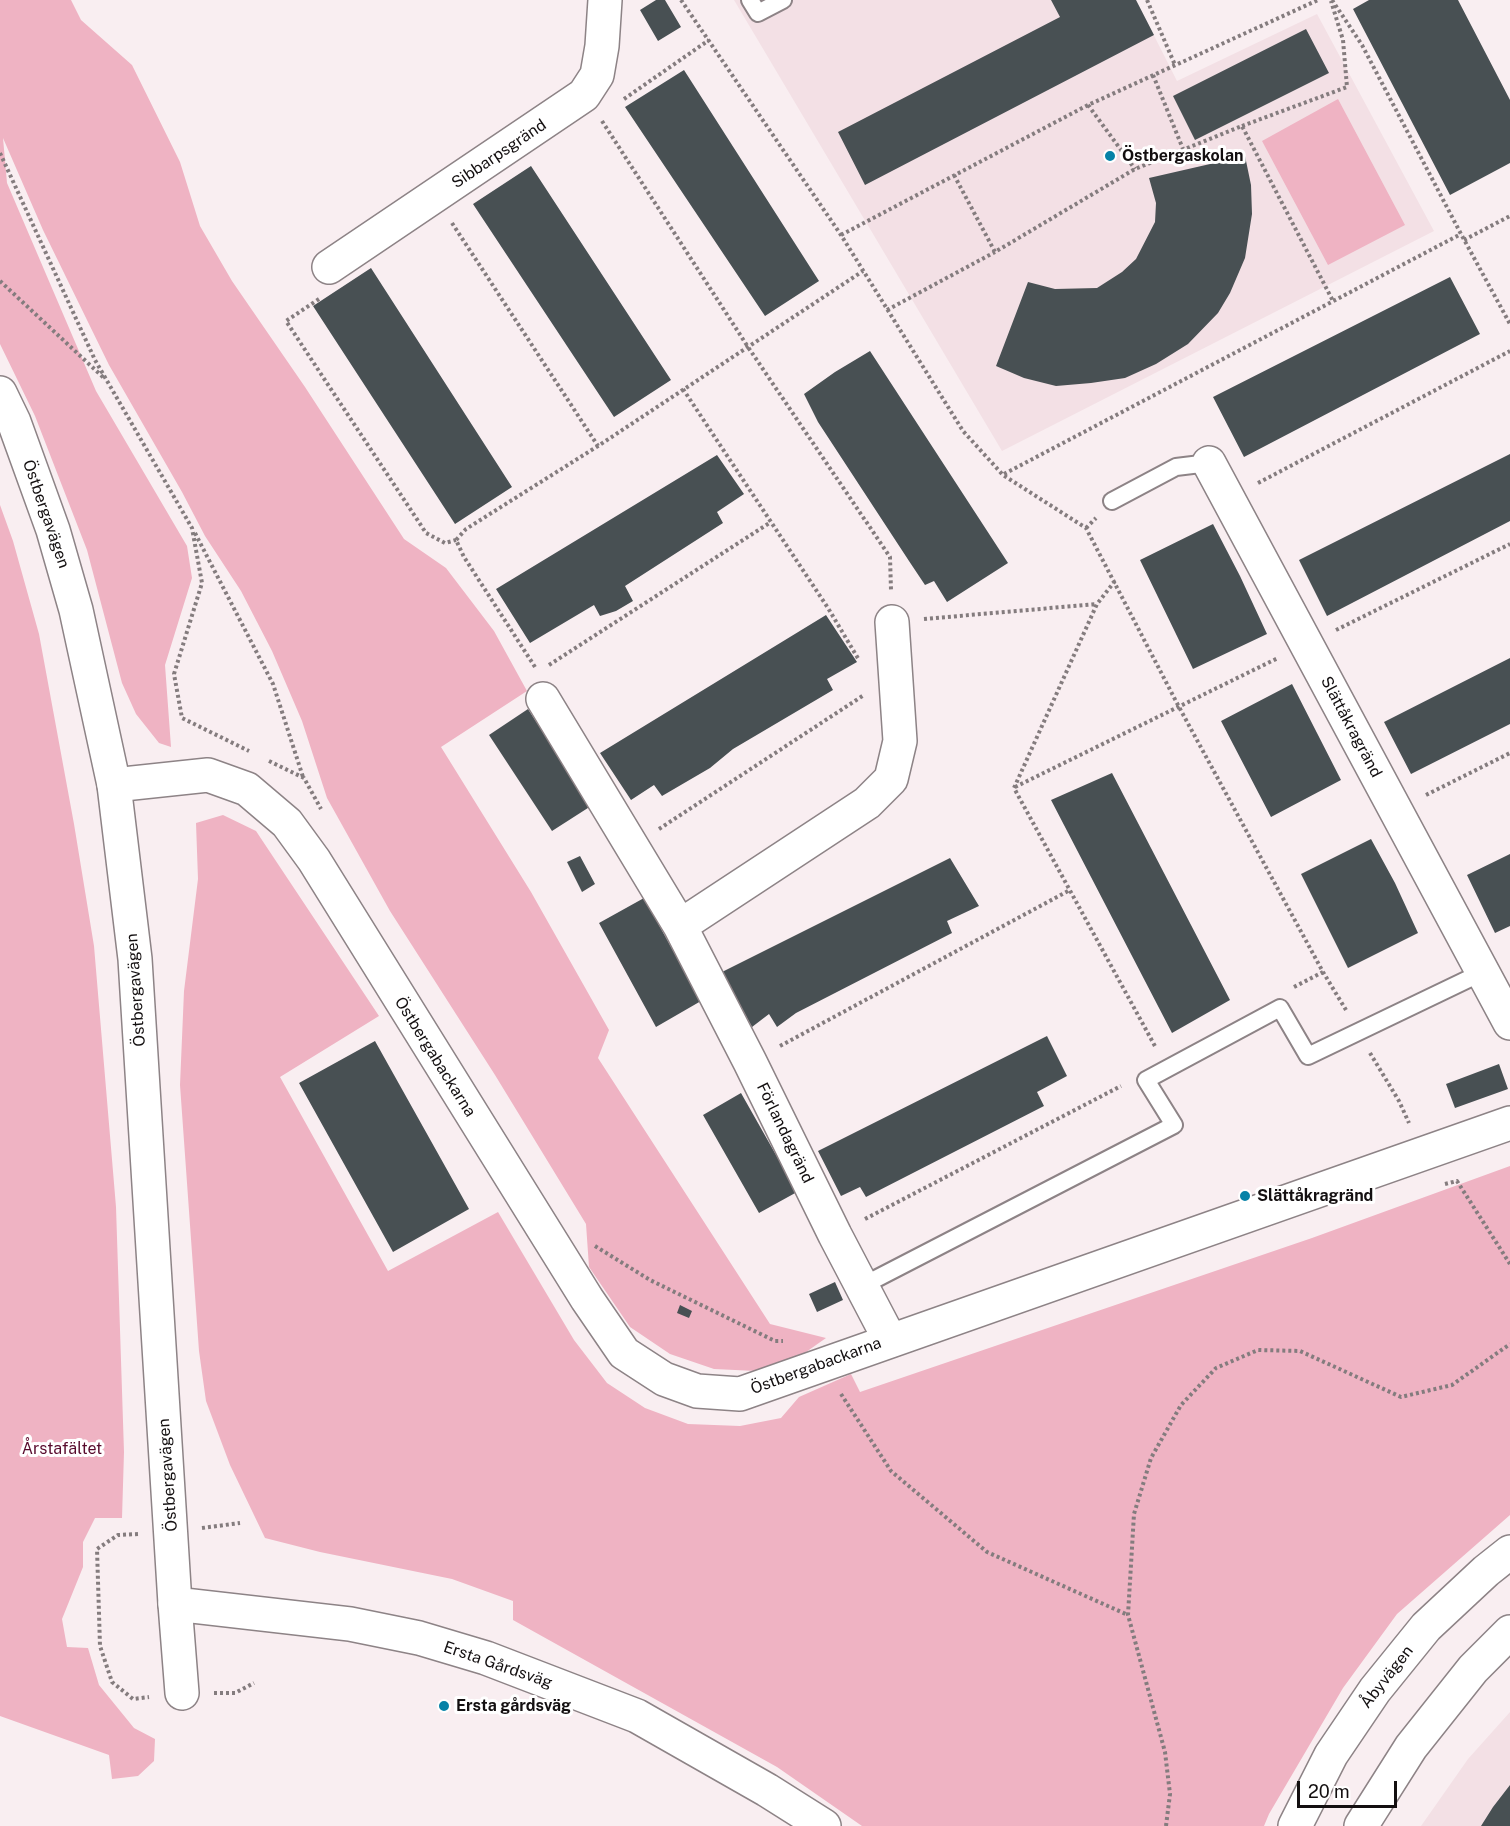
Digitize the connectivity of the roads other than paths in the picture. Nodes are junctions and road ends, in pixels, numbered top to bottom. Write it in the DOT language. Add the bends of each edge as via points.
graph roads {
  1 [pos="605,0"];
  2 [pos="750,0"];
  3 [pos="783,0"];
  4 [pos="327,282"];
  5 [pos="0,393"];
  6 [pos="1209,463"];
  7 [pos="1112,501"];
  8 [pos="892,622"];
  9 [pos="541,685"];
  10 [pos="114,785"];
  11 [pos="680,926"];
  12 [pos="1483,972"];
  13 [pos="1510,1023"];
  14 [pos="1510,1123"];
  15 [pos="862,1286"];
  16 [pos="890,1340"];
  17 [pos="1510,1552"];
  18 [pos="175,1604"];
  19 [pos="1510,1632"];
  20 [pos="182,1693"];
  21 [pos="824,1826"];
  22 [pos="1295,1826"];
  23 [pos="1361,1826"];
  1 -- 4 [label="street, Sibbarpsgränd" via="597,75 584,96 435,197"];
  2 -- 3 [label="lane" via="758,13"];
  5 -- 10 [label="street, Östbergavägen" via="53,530 76,610"];
  6 -- 7 [label="lane" via="1176,467"];
  6 -- 12 [label="street, Slättåkragränd"];
  8 -- 11 [label="street" via="886,682 900,741 891,779 867,803"];
  9 -- 11 [label="street, Förlandagränd"];
  10 -- 16 [label="street, Östbergabackarna" via="208,775 247,789 286,823 314,860 624,1353 664,1379 697,1391 740,1394"];
  10 -- 18 [label="street, Östbergavägen" via="135,959"];
  11 -- 15 [label="street, Förlandagränd"];
  12 -- 13 [label="street, Slättåkragränd"];
  12 -- 15 [label="lane" via="1308,1056 1280,1008 1146,1080 1173,1125"];
  14 -- 16 [label="street, Östbergabackarna" via="1418,1145"];
  15 -- 16 [label="street, Förlandagränd"];
  17 -- 22 [label="street, Åbyvägen" via="1426,1627 1375,1690 1331,1755"];
  18 -- 20 [label="street, Östbergavägen"];
  18 -- 21 [label="street, Ersta Gårdsväg" via="350,1624 486,1658 637,1716"];
  19 -- 23 [label="street" via="1473,1669 1411,1747"];
}
